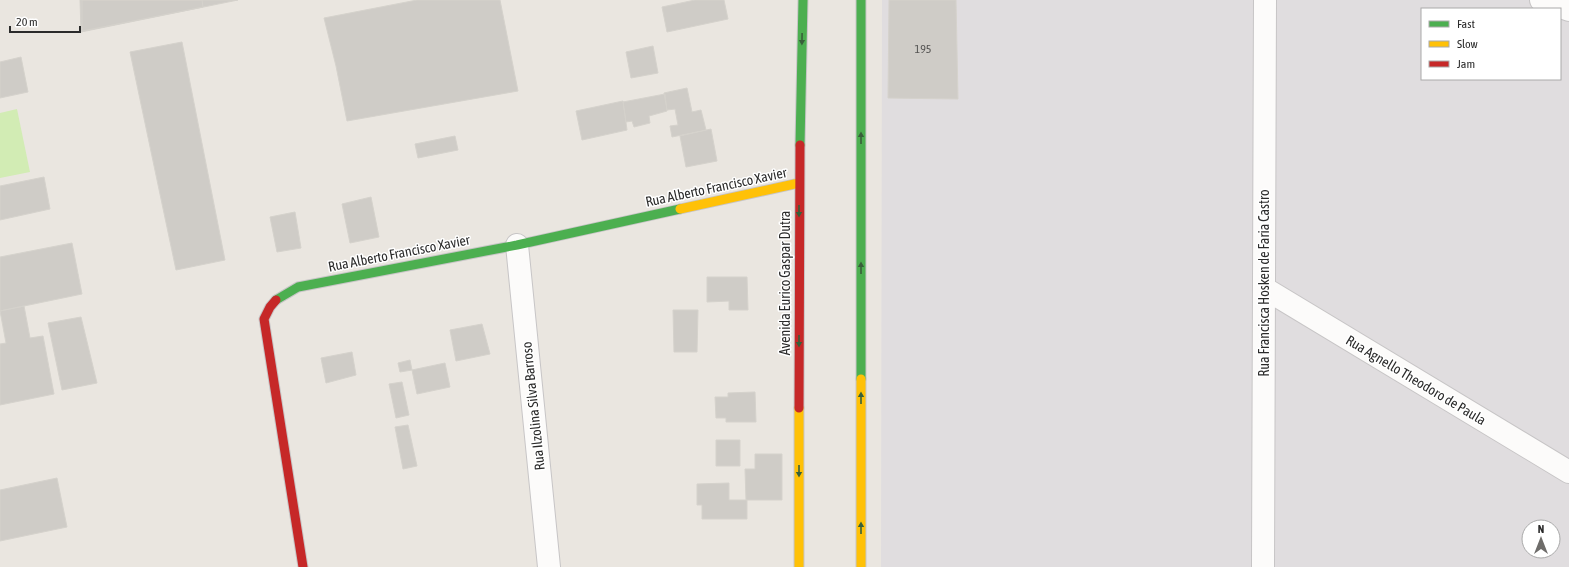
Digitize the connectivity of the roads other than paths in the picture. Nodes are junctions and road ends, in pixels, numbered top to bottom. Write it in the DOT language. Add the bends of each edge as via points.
graph roads {
  1 [pos="803,0"];
  2 [pos="861,0"];
  3 [pos="1265,0"];
  4 [pos="1541,0"];
  5 [pos="1569,10"];
  6 [pos="799,183"];
  7 [pos="517,245"];
  8 [pos="1264,288"];
  9 [pos="1569,472"];
  10 [pos="303,567"];
  11 [pos="549,567"];
  12 [pos="799,567"];
  13 [pos="861,567"];
  14 [pos="1262,567"];
  1 -- 6 [label="street, Avenida Eurico Gaspar Dutra, one-way"];
  13 -- 2 [label="street, one-way"];
  3 -- 8 [label="street, Rua Francisca Hosken de Faria Castro"];
  4 -- 5 [label="street"];
  6 -- 7 [label="street, Rua Alberto Francisco Xavier"];
  6 -- 12 [label="street, Avenida Eurico Gaspar Dutra, one-way"];
  7 -- 10 [label="street, Rua Alberto Francisco Xavier" via="298,287 281,295 271,304 264,319"];
  7 -- 11 [label="street, Rua Ilzolina Silva Barroso"];
  8 -- 9 [label="street, Rua Agnello Theodoro de Paula"];
  8 -- 14 [label="street, Rua Francisca Hosken de Faria Castro"];
}
